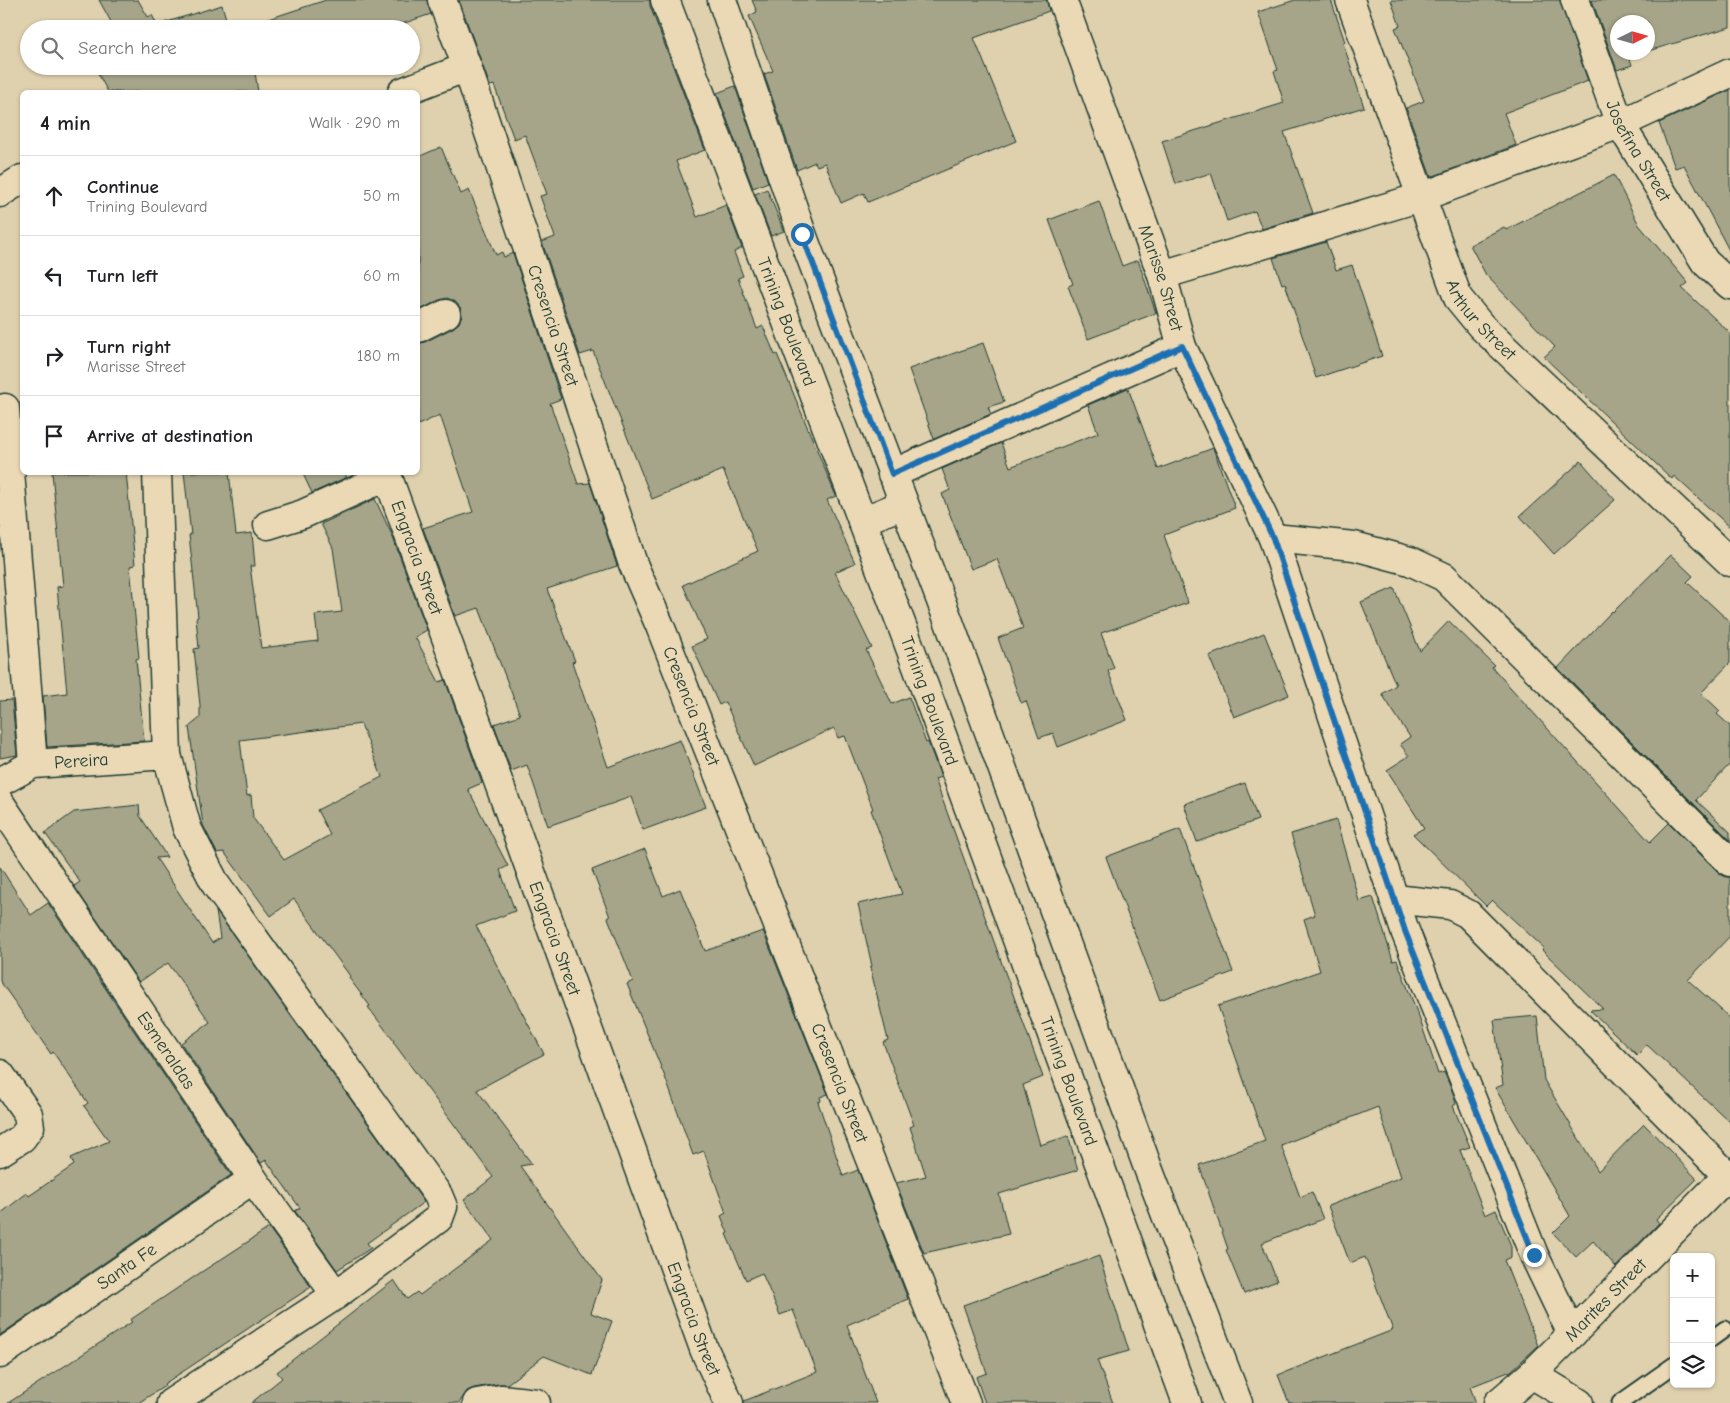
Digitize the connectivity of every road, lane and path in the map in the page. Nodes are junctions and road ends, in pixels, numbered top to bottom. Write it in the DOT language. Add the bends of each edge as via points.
graph roads {
  1 [pos="442,0"];
  2 [pos="665,0"];
  3 [pos="722,0"];
  4 [pos="1062,0"];
  5 [pos="1350,0"];
  6 [pos="1575,0"];
  7 [pos="467,67"];
  8 [pos="1730,73"];
  9 [pos="407,90"];
  10 [pos="1620,124"];
  11 [pos="20,180"];
  12 [pos="0,193"];
  13 [pos="1420,197"];
  14 [pos="802,234"];
  15 [pos="762,253"];
  16 [pos="1162,275"];
  17 [pos="1730,285"];
  18 [pos="446,314"];
  19 [pos="420,327"];
  20 [pos="1182,346"];
  21 [pos="9,405"];
  22 [pos="892,474"];
  23 [pos="157,475"];
  24 [pos="385,475"];
  25 [pos="387,475"];
  26 [pos="904,504"];
  27 [pos="862,521"];
  28 [pos="268,525"];
  29 [pos="1273,538"];
  30 [pos="1730,562"];
  31 [pos="9,564"];
  32 [pos="167,755"];
  33 [pos="33,764"];
  34 [pos="0,782"];
  35 [pos="0,803"];
  36 [pos="1730,862"];
  37 [pos="1394,900"];
  38 [pos="0,1074"];
  39 [pos="0,1152"];
  40 [pos="1729,1174"];
  41 [pos="252,1179"];
  42 [pos="336,1295"];
  43 [pos="1728,1329"];
  44 [pos="1572,1334"];
  45 [pos="1715,1337"];
  46 [pos="0,1354"];
  47 [pos="1670,1368"];
  48 [pos="1532,1374"];
  49 [pos="171,1403"];
  50 [pos="477,1403"];
  51 [pos="536,1403"];
  52 [pos="729,1403"];
  53 [pos="966,1403"];
  54 [pos="1186,1403"];
  55 [pos="1238,1403"];
  56 [pos="1498,1403"];
  57 [pos="1579,1403"];
  58 [pos="1620,1403"];
  1 -- 7 [label="street, Cresencia Street"];
  2 -- 15 [label="street, Trining Boulevard"];
  3 -- 14 [label="street"];
  4 -- 16 [label="street, Marisse Street"];
  5 -- 13 [label="street, Arthur Street"];
  6 -- 10 [label="street, Josefina Street"];
  7 -- 9 [label="street"];
  7 -- 53 [label="street, Cresencia Street" via="632,564 660,626"];
  8 -- 10 [label="street"];
  10 -- 13 [label="street"];
  10 -- 17 [label="street, Josefina Street" via="1705,262"];
  11 -- 12 [label="street"];
  13 -- 16 [label="street"];
  13 -- 30 [label="street, Arthur Street" via="1458,298 1481,326"];
  14 -- 15 [label="street"];
  14 -- 22 [label="street"];
  15 -- 27 [label="street, Trining Boulevard"];
  16 -- 20 [label="street, Marisse Street"];
  18 -- 19 [label="street"];
  20 -- 22 [label="street"];
  20 -- 29 [label="street, Marisse Street"];
  21 -- 31 [label="street"];
  22 -- 26 [label="street"];
  23 -- 32 [label="street"];
  24 -- 28 [label="street" via="303,514"];
  25 -- 52 [label="street, Engracia Street" via="704,1349"];
  26 -- 27 [label="street"];
  26 -- 55 [label="street" via="1144,1159"];
  27 -- 54 [label="street, Trining Boulevard"];
  29 -- 36 [label="street" via="1354,546 1410,561 1444,577"];
  29 -- 37 [label="street, Marisse Street"];
  31 -- 33 [label="street"];
  32 -- 33 [label="street, Pereira"];
  32 -- 42 [label="street" via="188,828 216,885 444,1207 438,1218"];
  33 -- 34 [label="street, Pereira"];
  35 -- 41 [label="street, Esmeraldas"];
  37 -- 40 [label="street" via="1450,906 1468,914"];
  37 -- 44 [label="street, Marisse Street" via="1534,1255"];
  38 -- 39 [label="street" via="28,1114 30,1127 22,1138"];
  40 -- 44 [label="street, Marites Street"];
  41 -- 42 [label="street, Esmeraldas"];
  41 -- 46 [label="street, Santa Fe"];
  42 -- 49 [label="street"];
  43 -- 45 [label="lane"];
  44 -- 48 [label="street, Marites Street"];
  47 -- 58 [label="lane"];
  48 -- 56 [label="street, Marites Street"];
  48 -- 57 [label="street"];
  50 -- 51 [label="street" via="500,1399"];
}
